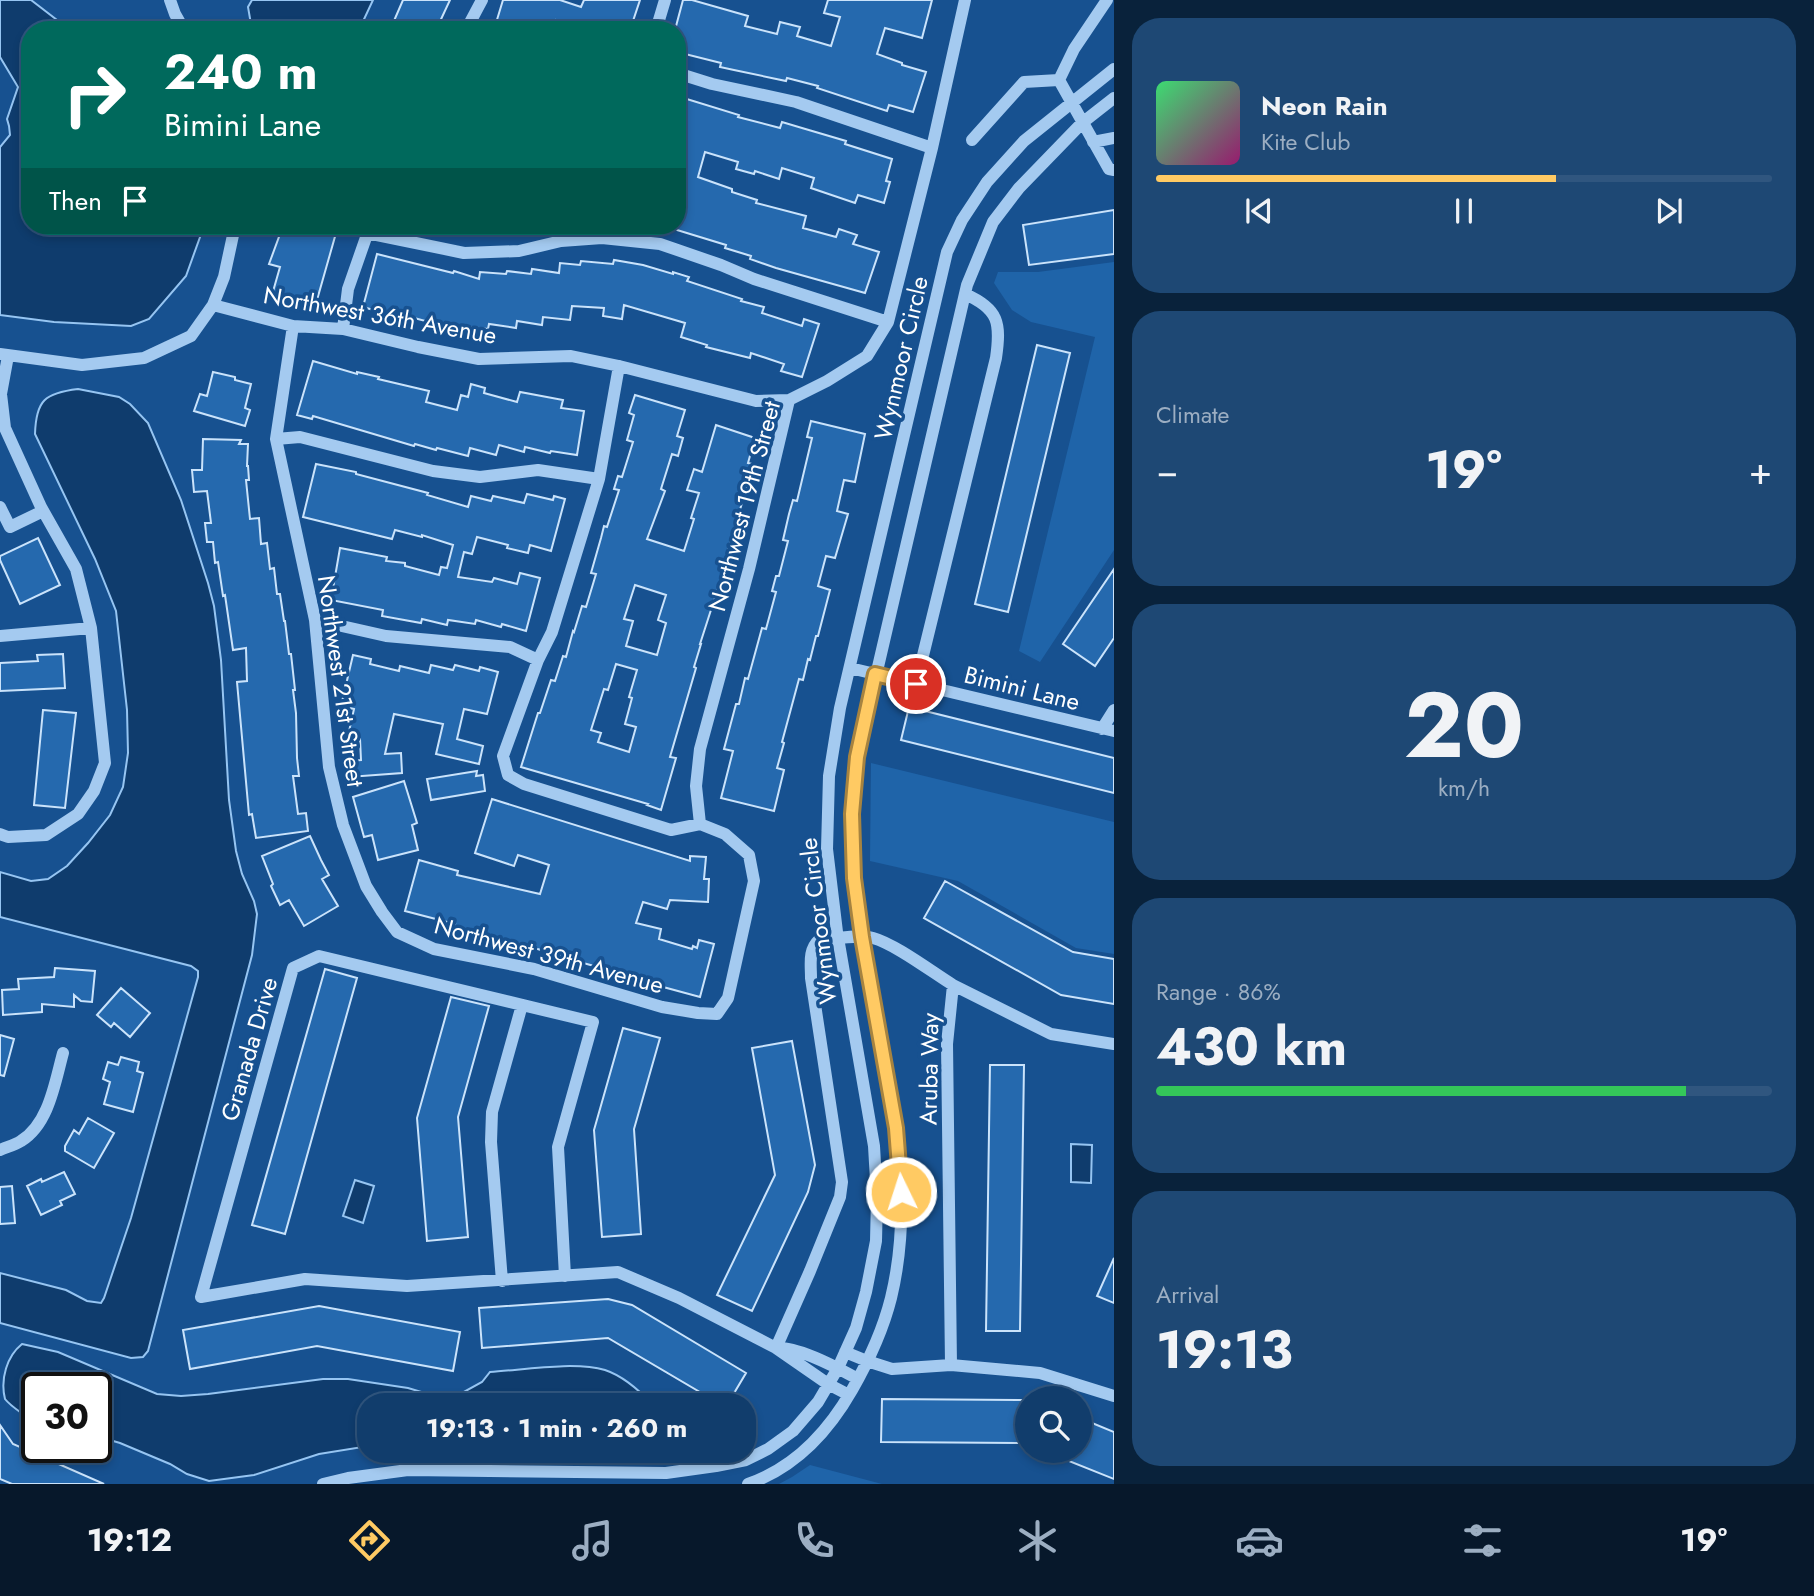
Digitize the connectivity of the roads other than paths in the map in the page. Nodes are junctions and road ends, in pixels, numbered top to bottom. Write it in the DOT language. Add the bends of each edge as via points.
graph roads {
  1 [pos="170,0"];
  2 [pos="482,0"];
  3 [pos="666,0"];
  4 [pos="965,0"];
  5 [pos="1107,0"];
  6 [pos="179,21"];
  7 [pos="471,21"];
  8 [pos="659,21"];
  9 [pos="1114,69"];
  10 [pos="686,76"];
  11 [pos="1059,80"];
  12 [pos="1114,98"];
  13 [pos="1072,103"];
  14 [pos="1082,123"];
  15 [pos="1114,138"];
  16 [pos="972,140"];
  17 [pos="1093,142"];
  18 [pos="932,148"];
  19 [pos="1114,170"];
  20 [pos="233,235"];
  21 [pos="367,235"];
  22 [pos="393,235"];
  23 [pos="563,235"];
  24 [pos="561,241"];
  25 [pos="965,294"];
  26 [pos="213,305"];
  27 [pos="888,322"];
  28 [pos="293,326"];
  29 [pos="343,329"];
  30 [pos="4,355"];
  31 [pos="619,366"];
  32 [pos="789,400"];
  33 [pos="276,439"];
  34 [pos="598,479"];
  35 [pos="0,507"];
  36 [pos="43,511"];
  37 [pos="315,620"];
  38 [pos="91,628"];
  39 [pos="0,636"];
  40 [pos="538,660"];
  41 [pos="850,668"];
  42 [pos="875,674"];
  43 [pos="916,684"];
  44 [pos="1114,710"];
  45 [pos="1108,730"];
  46 [pos="700,824"];
  47 [pos="0,834"];
  48 [pos="382,912"];
  49 [pos="862,937"];
  50 [pos="838,939"];
  51 [pos="953,985"];
  52 [pos="522,1005"];
  53 [pos="1114,1044"];
  54 [pos="63,1053"];
  55 [pos="1,1149"];
  56 [pos="565,1276"];
  57 [pos="502,1281"];
  58 [pos="776,1348"];
  59 [pos="845,1352"];
  60 [pos="867,1361"];
  61 [pos="951,1365"];
  62 [pos="838,1368"];
  63 [pos="858,1379"];
  64 [pos="828,1384"];
  65 [pos="849,1395"];
  66 [pos="1114,1396"];
  67 [pos="432,1477"];
  68 [pos="455,1478"];
  69 [pos="323,1484"];
  70 [pos="748,1484"];
  1 -- 6 [label="street"];
  2 -- 7 [label="street"];
  3 -- 8 [label="street"];
  4 -- 18 [label="street, Northwest 19th Street"];
  5 -- 11 [label="street"];
  9 -- 13 [label="street, Wynmoor Circle"];
  10 -- 18 [label="street" via="796,102"];
  11 -- 13 [label="street"];
  11 -- 16 [label="street" via="1024,82"];
  12 -- 14 [label="street, Wynmoor Circle"];
  13 -- 14 [label="street"];
  13 -- 41 [label="street, Wynmoor Circle" via="1024,141 986,183 961,220 947,252"];
  14 -- 17 [label="street"];
  14 -- 25 [label="street, Wynmoor Circle" via="993,222"];
  15 -- 17 [label="street"];
  17 -- 19 [label="street"];
  18 -- 27 [label="street, Northwest 19th Street"];
  20 -- 26 [label="street"];
  21 -- 29 [label="street" via="348,289"];
  22 -- 24 [label="street" via="464,253 519,251"];
  23 -- 24 [label="street"];
  24 -- 27 [label="street" via="602,237 660,244"];
  25 -- 42 [label="street, Wynmoor Circle"];
  25 -- 43 [label="street" via="988,306 999,335"];
  26 -- 28 [label="street, Northwest 36th Avenue"];
  26 -- 30 [label="street" via="191,336 144,358 82,365"];
  27 -- 32 [label="street, Northwest 19th Street" via="867,356"];
  28 -- 29 [label="street, Northwest 36th Avenue"];
  28 -- 33 [label="street, Northwest 21st Street"];
  29 -- 31 [label="street, Northwest 36th Avenue" via="480,359 572,356"];
  30 -- 36 [label="street" via="1,394 5,428"];
  31 -- 32 [label="street, Northwest 36th Avenue" via="756,401"];
  31 -- 34 [label="street"];
  32 -- 46 [label="street, Northwest 19th Street" via="700,749 696,786"];
  33 -- 34 [label="street" via="300,437 433,471 480,477 538,470"];
  33 -- 37 [label="street, Northwest 21st Street"];
  34 -- 40 [label="street" via="552,632"];
  35 -- 36 [label="street" via="10,527"];
  36 -- 38 [label="street" via="76,569"];
  37 -- 40 [label="street" via="386,636 510,647"];
  37 -- 48 [label="street, Northwest 21st Street" via="329,767 343,825 366,886"];
  38 -- 39 [label="street"];
  38 -- 47 [label="street" via="105,763 94,791 78,814 46,835"];
  40 -- 46 [label="street" via="503,756 508,775 524,785 671,830"];
  41 -- 42 [label="street, Bimini Lane"];
  41 -- 50 [label="street, Wynmoor Circle" via="829,776 827,849"];
  42 -- 43 [label="street, Bimini Lane"];
  42 -- 49 [label="street, Wynmoor Circle" via="857,757 852,814"];
  43 -- 45 [label="street, Bimini Lane"];
  44 -- 45 [label="street, Bimini Lane"];
  46 -- 48 [label="street, Northwest 39th Avenue" via="725,834 749,855 754,881 728,998 717,1014 662,1007 534,969 434,949 397,932"];
  49 -- 50 [label="street, Aruba Way"];
  49 -- 51 [label="street, Aruba Way" via="896,949"];
  49 -- 60 [label="street, Wynmoor Circle" via="896,1128 901,1192 891,1299"];
  50 -- 58 [label="street" via="819,940 814,945 811,978 842,1182 840,1197"];
  50 -- 59 [label="street, Wynmoor Circle" via="874,1146 877,1198 876,1241 866,1292"];
  51 -- 53 [label="street, Aruba Way" via="1051,1034"];
  51 -- 61 [label="street, Aruba Way" via="947,1044"];
  52 -- 56 [label="street, Granada Drive" via="593,1022 558,1147"];
  52 -- 57 [label="street" via="492,1112"];
  52 -- 57 [label="street, Granada Drive" via="319,956 293,968 201,1297 305,1279 407,1286"];
  54 -- 55 [label="street" via="37,1125 22,1141"];
  56 -- 57 [label="street, Granada Drive"];
  56 -- 58 [label="street, Granada Drive" via="618,1272"];
  58 -- 62 [label="street, Granada Drive" via="790,1348"];
  58 -- 64 [label="street, Granada Drive"];
  59 -- 60 [label="street"];
  59 -- 62 [label="street, Wynmoor Circle"];
  60 -- 61 [label="street" via="892,1369"];
  60 -- 63 [label="street, Wynmoor Circle"];
  61 -- 66 [label="street" via="1040,1373"];
  62 -- 63 [label="street, Granada Drive"];
  62 -- 64 [label="street, Wynmoor Circle"];
  63 -- 65 [label="street, Wynmoor Circle"];
  64 -- 65 [label="street, Granada Drive"];
  64 -- 68 [label="street, Wynmoor Circle" via="793,1431 746,1460 666,1473"];
  65 -- 70 [label="street, Wynmoor Circle" via="821,1436 767,1478"];
  67 -- 68 [label="street, Wynmoor Circle"];
  67 -- 69 [label="street, Wynmoor Circle" via="408,1471"];
}
